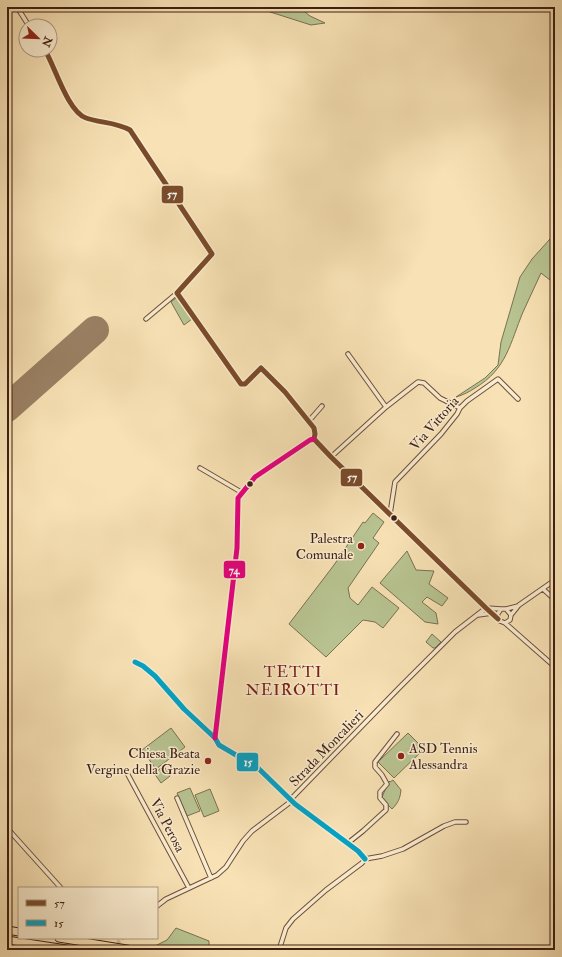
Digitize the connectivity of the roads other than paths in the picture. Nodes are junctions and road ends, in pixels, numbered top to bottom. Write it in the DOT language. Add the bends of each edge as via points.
graph roads {
  1 [pos="17,7"];
  2 [pos="24,18"];
  3 [pos="49,58"];
  4 [pos="177,293"];
  5 [pos="146,319"];
  6 [pos="348,354"];
  7 [pos="518,399"];
  8 [pos="322,406"];
  9 [pos="386,407"];
  10 [pos="460,408"];
  11 [pos="308,422"];
  12 [pos="314,439"];
  13 [pos="331,457"];
  14 [pos="200,468"];
  15 [pos="241,492"];
  16 [pos="390,514"];
  17 [pos="555,580"];
  18 [pos="543,589"];
  19 [pos="555,600"];
  20 [pos="519,605"];
  21 [pos="486,608"];
  22 [pos="501,609"];
  23 [pos="506,609"];
  24 [pos="492,613"];
  25 [pos="477,616"];
  26 [pos="511,617"];
  27 [pos="498,618"];
  28 [pos="504,623"];
  29 [pos="514,632"];
  30 [pos="135,662"];
  31 [pos="555,667"];
  32 [pos="397,734"];
  33 [pos="215,738"];
  34 [pos="127,773"];
  35 [pos="177,798"];
  36 [pos="291,800"];
  37 [pos="466,822"];
  38 [pos="7,828"];
  39 [pos="348,843"];
  40 [pos="365,858"];
  41 [pos="211,878"];
  42 [pos="60,887"];
  43 [pos="189,888"];
  44 [pos="158,905"];
  45 [pos="7,930"];
  46 [pos="18,932"];
  47 [pos="65,939"];
  48 [pos="7,940"];
  49 [pos="73,950"];
  50 [pos="133,950"];
  51 [pos="279,950"];
  1 -- 2 [label="street"];
  3 -- 4 [label="street" via="77,112 87,118 124,126 130,130 212,254"];
  4 -- 5 [label="street"];
  4 -- 11 [label="street" via="241,384 245,384 261,368 285,392"];
  6 -- 9 [label="street"];
  7 -- 10 [label="street, Via Vittoria" via="498,379"];
  8 -- 11 [label="street"];
  9 -- 10 [label="street" via="418,382 424,383 440,398"];
  9 -- 13 [label="street"];
  10 -- 16 [label="street, Via Vittoria" via="441,434 395,482"];
  11 -- 12 [label="street" via="314,428"];
  12 -- 13 [label="street"];
  12 -- 15 [label="street" via="255,477"];
  13 -- 16 [label="street"];
  14 -- 15 [label="street"];
  15 -- 33 [label="street" via="238,498 237,548"];
  16 -- 21 [label="street"];
  17 -- 18 [label="street"];
  18 -- 19 [label="street"];
  18 -- 20 [label="street"];
  20 -- 23 [label="street"];
  20 -- 26 [label="street"];
  21 -- 22 [label="street"];
  21 -- 24 [label="street"];
  21 -- 25 [label="street, Strada Moncalieri"];
  22 -- 23 [label="street"];
  22 -- 27 [label="street"];
  23 -- 26 [label="street"];
  24 -- 25 [label="street"];
  24 -- 27 [label="street"];
  25 -- 36 [label="street, Strada Moncalieri" via="455,632"];
  26 -- 28 [label="street" via="509,622"];
  26 -- 29 [label="street"];
  27 -- 28 [label="street"];
  28 -- 29 [label="street"];
  29 -- 31 [label="street"];
  30 -- 33 [label="street" via="154,676"];
  32 -- 39 [label="street" via="375,762 375,767 387,784 380,792 386,810"];
  33 -- 36 [label="street" via="223,748 258,768"];
  34 -- 43 [label="street, Via Perosa"];
  35 -- 41 [label="street"];
  36 -- 39 [label="street"];
  36 -- 41 [label="street, Strada Moncalieri" via="252,831 226,867"];
  37 -- 40 [label="street" via="444,826 403,849"];
  38 -- 42 [label="street"];
  39 -- 40 [label="street"];
  40 -- 51 [label="street" via="293,918 286,928"];
  41 -- 43 [label="street, Strada Moncalieri"];
  43 -- 44 [label="street, Strada Moncalieri"];
  45 -- 46 [label="highway"];
  47 -- 50 [label="highway"];
  48 -- 49 [label="highway"];
}
